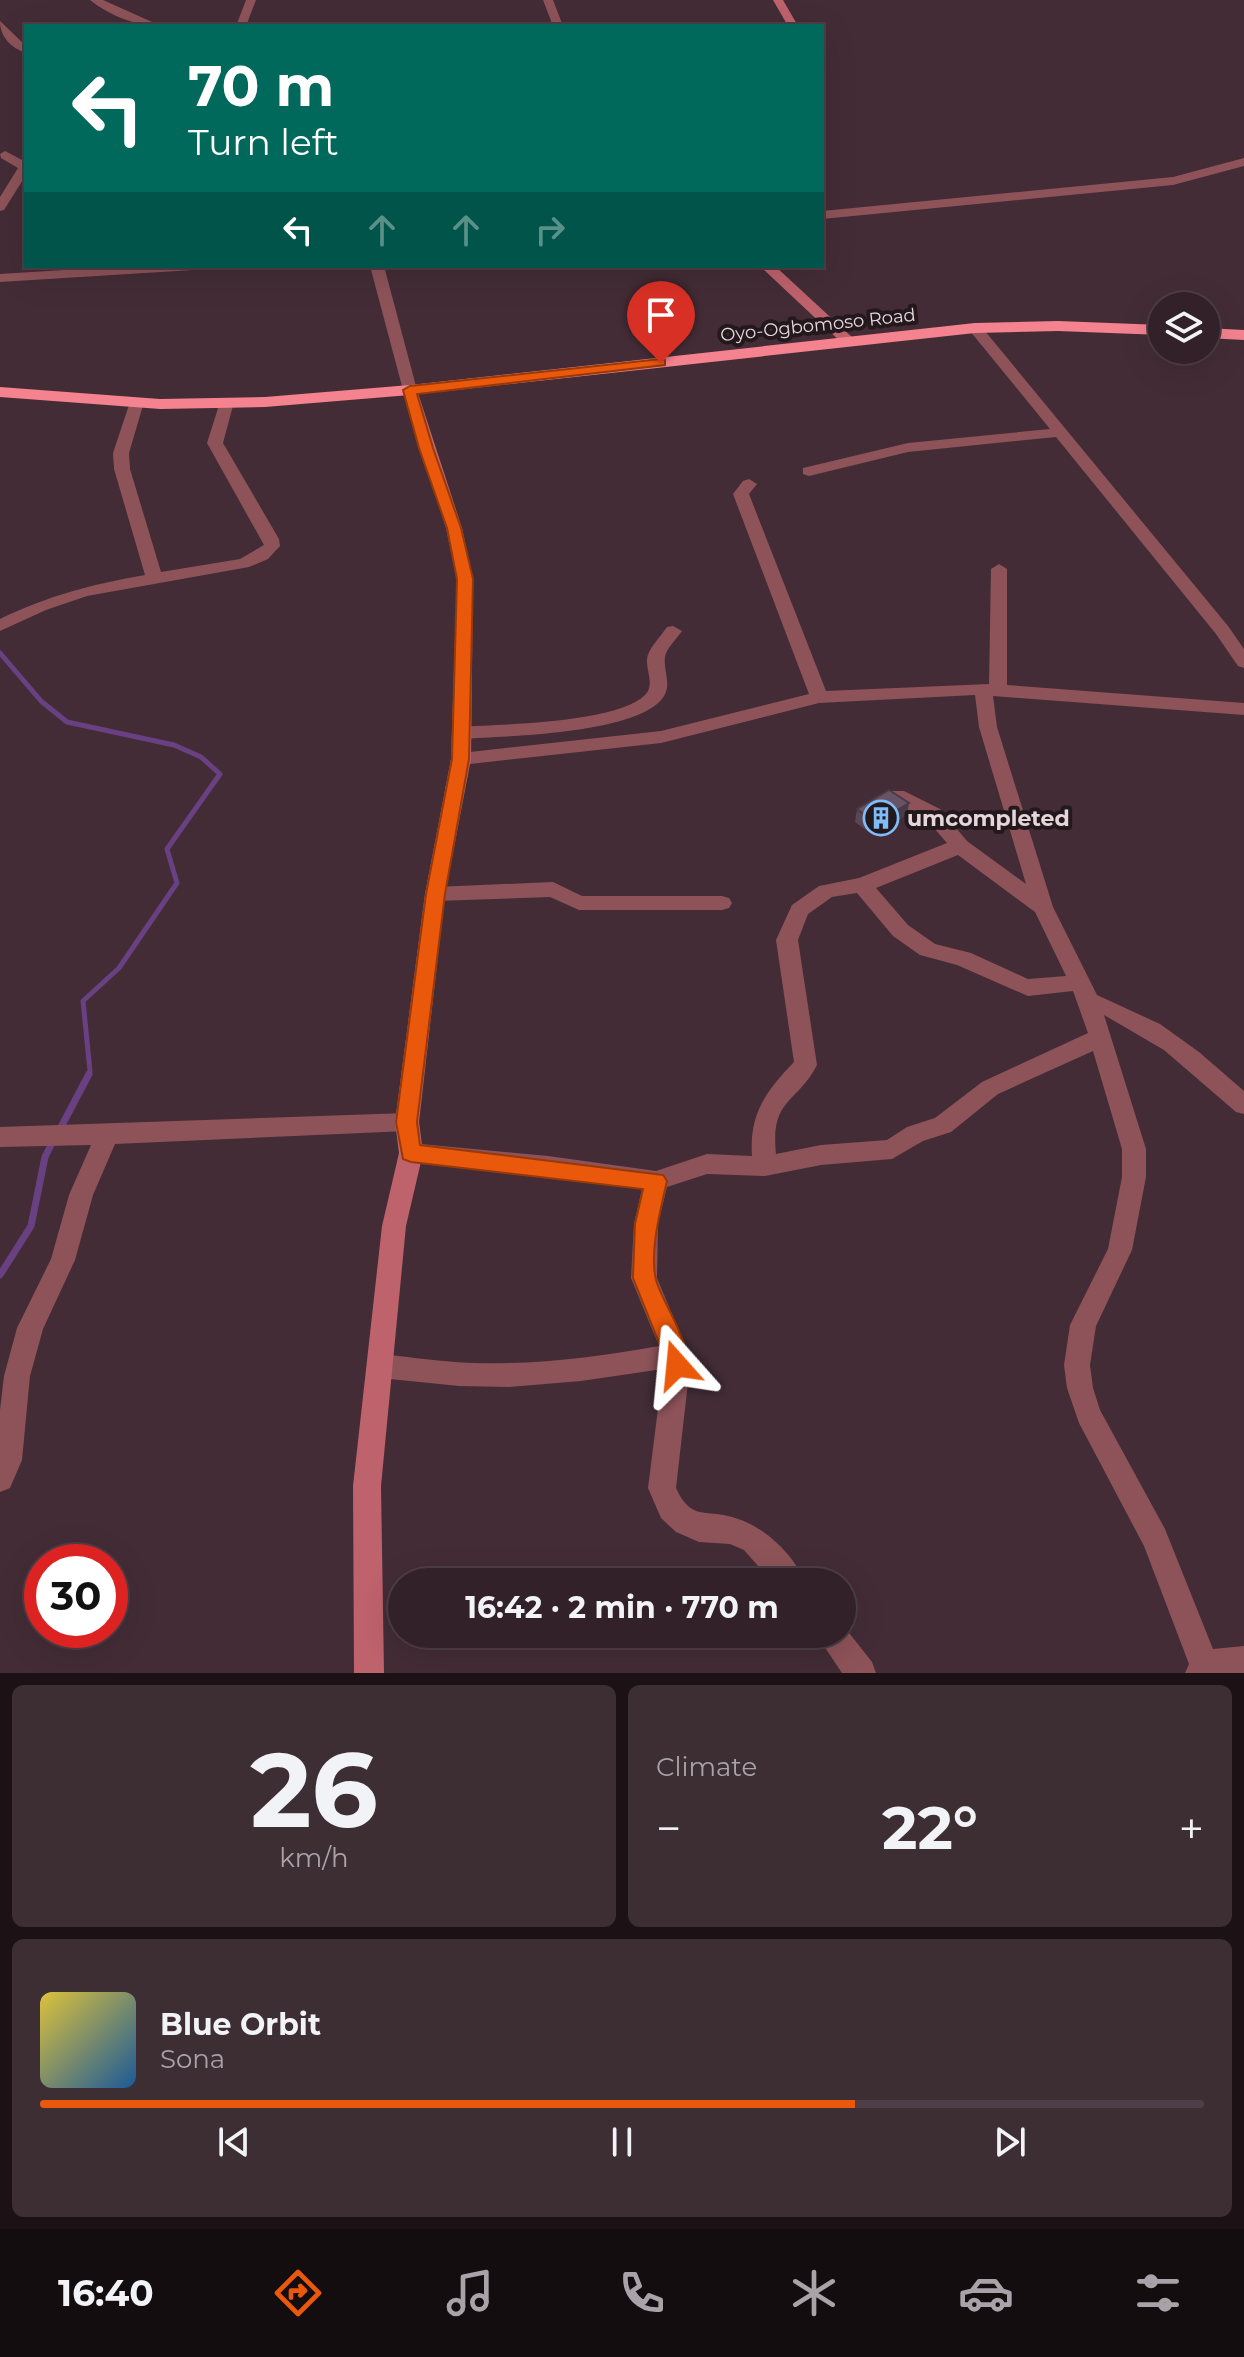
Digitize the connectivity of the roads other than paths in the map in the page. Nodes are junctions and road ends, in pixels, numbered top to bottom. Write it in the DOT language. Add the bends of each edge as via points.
graph roads {
  1 [pos="95,0"];
  2 [pos="251,0"];
  3 [pos="548,0"];
  4 [pos="778,0"];
  5 [pos="0,24"];
  6 [pos="150,24"];
  7 [pos="242,24"];
  8 [pos="557,24"];
  9 [pos="792,24"];
  10 [pos="24,49"];
  11 [pos="5,155"];
  12 [pos="1244,162"];
  13 [pos="24,166"];
  14 [pos="24,169"];
  15 [pos="0,207"];
  16 [pos="824,215"];
  17 [pos="161,268"];
  18 [pos="378,268"];
  19 [pos="769,268"];
  20 [pos="0,278"];
  21 [pos="975,328"];
  22 [pos="1148,329"];
  23 [pos="1220,334"];
  24 [pos="1244,335"];
  25 [pos="849,342"];
  26 [pos="410,390"];
  27 [pos="0,392"];
  28 [pos="137,402"];
  29 [pos="227,402"];
  30 [pos="1059,432"];
  31 [pos="809,471"];
  32 [pos="749,484"];
  33 [pos="999,569"];
  34 [pos="154,578"];
  35 [pos="0,626"];
  36 [pos="1222,630"];
  37 [pos="673,631"];
  38 [pos="1244,632"];
  39 [pos="1244,662"];
  40 [pos="990,689"];
  41 [pos="819,697"];
  42 [pos="1244,709"];
  43 [pos="462,733"];
  44 [pos="461,759"];
  45 [pos="897,796"];
  46 [pos="960,846"];
  47 [pos="862,885"];
  48 [pos="435,894"];
  49 [pos="722,903"];
  50 [pos="1043,907"];
  51 [pos="1084,991"];
  52 [pos="1101,1037"];
  53 [pos="1244,1105"];
  54 [pos="407,1122"];
  55 [pos="108,1133"];
  56 [pos="0,1137"];
  57 [pos="411,1153"];
  58 [pos="765,1166"];
  59 [pos="656,1181"];
  60 [pos="676,1355"];
  61 [pos="380,1366"];
  62 [pos="0,1479"];
  63 [pos="779,1568"];
  64 [pos="839,1648"];
  65 [pos="1244,1661"];
  66 [pos="851,1668"];
  67 [pos="1202,1669"];
  68 [pos="369,1673"];
  1 -- 6 [label="street"];
  2 -- 7 [label="street"];
  3 -- 8 [label="street"];
  4 -- 9 [label="street"];
  5 -- 10 [label="street"];
  11 -- 13 [label="street"];
  12 -- 16 [label="street" via="1173,181"];
  14 -- 15 [label="street"];
  17 -- 20 [label="street"];
  18 -- 26 [label="street"];
  19 -- 25 [label="street"];
  21 -- 22 [label="highway, Oyo-Ogbomoso Road"];
  21 -- 25 [label="highway, Oyo-Ogbomoso Road"];
  21 -- 30 [label="street"];
  23 -- 24 [label="highway"];
  25 -- 26 [label="highway, Oyo-Ogbomoso Road"];
  26 -- 29 [label="highway, Oyo-Ogbomoso Road"];
  26 -- 43 [label="street" via="465,579"];
  27 -- 28 [label="highway, Oyo-Ogbomoso Road"];
  28 -- 29 [label="highway, Oyo-Ogbomoso Road"];
  28 -- 34 [label="street" via="121,453 122,469"];
  29 -- 34 [label="street" via="215,443 272,546 251,561"];
  30 -- 31 [label="street" via="941,443"];
  30 -- 36 [label="street"];
  32 -- 41 [label="street" via="741,494"];
  33 -- 40 [label="street"];
  34 -- 35 [label="street" via="84,591"];
  36 -- 38 [label="street"];
  36 -- 39 [label="street"];
  37 -- 43 [label="street" via="656,656 660,685 654,698 639,708 555,725"];
  40 -- 41 [label="street"];
  40 -- 42 [label="street"];
  40 -- 50 [label="street" via="988,727"];
  41 -- 44 [label="street" via="661,737"];
  43 -- 44 [label="street"];
  44 -- 48 [label="street"];
  45 -- 46 [label="street" via="933,814"];
  46 -- 47 [label="street"];
  46 -- 50 [label="street"];
  47 -- 51 [label="street" via="905,935 939,955 962,959 1009,984"];
  47 -- 58 [label="street" via="814,896 788,930 806,1065 766,1112 760,1130"];
  48 -- 49 [label="street" via="553,889 579,903"];
  48 -- 54 [label="street"];
  50 -- 51 [label="street"];
  51 -- 52 [label="street"];
  51 -- 53 [label="street" via="1214,1077"];
  52 -- 58 [label="street" via="990,1088 943,1125 892,1149"];
  52 -- 67 [label="street" via="1134,1149 1134,1177 1120,1250 1083,1325 1077,1365 1080,1388 1088,1414 1155,1539"];
  54 -- 55 [label="street"];
  54 -- 57 [label="street"];
  55 -- 56 [label="street"];
  55 -- 62 [label="street" via="81,1195 63,1260 30,1328 17,1376 8,1460"];
  57 -- 59 [label="street"];
  57 -- 61 [label="street" via="394,1226"];
  58 -- 59 [label="street" via="707,1164"];
  59 -- 60 [label="street" via="646,1224 644,1278"];
  60 -- 61 [label="street" via="547,1373 482,1375"];
  60 -- 63 [label="street" via="662,1488 671,1508 699,1528 731,1530 754,1540"];
  61 -- 68 [label="street" via="367,1486"];
  64 -- 66 [label="street"];
  65 -- 67 [label="street"];
}
